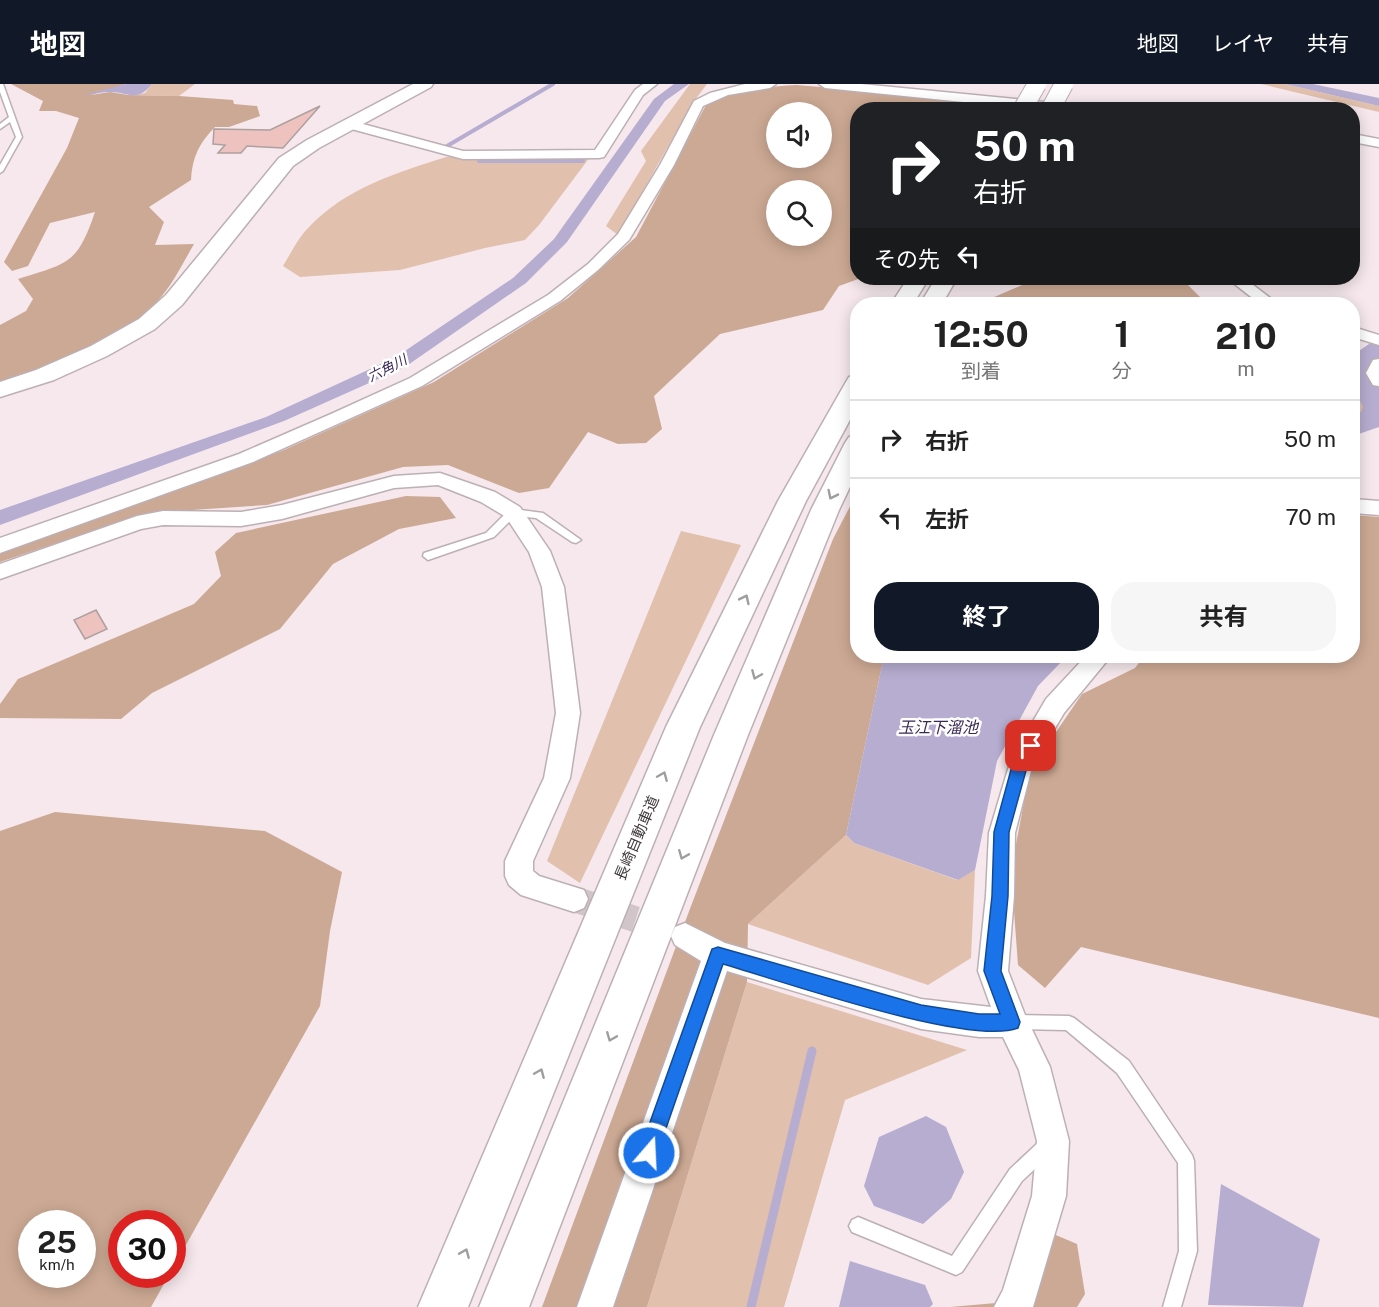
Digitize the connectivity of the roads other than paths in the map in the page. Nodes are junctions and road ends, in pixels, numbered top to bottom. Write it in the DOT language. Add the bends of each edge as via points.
graph roads {
  1 [pos="0,84"];
  2 [pos="425,84"];
  3 [pos="651,84"];
  4 [pos="770,84"];
  5 [pos="825,84"];
  6 [pos="1037,84"];
  7 [pos="1064,84"];
  8 [pos="1006,102"];
  9 [pos="1027,102"];
  10 [pos="1054,102"];
  11 [pos="13,117"];
  12 [pos="348,124"];
  13 [pos="0,127"];
  14 [pos="1360,139"];
  15 [pos="1379,143"];
  16 [pos="0,171"];
  17 [pos="1257,285"];
  18 [pos="1266,297"];
  19 [pos="1360,334"];
  20 [pos="1379,340"];
  21 [pos="1379,364"];
  22 [pos="1379,381"];
  23 [pos="0,390"];
  24 [pos="850,396"];
  25 [pos="850,459"];
  26 [pos="1360,507"];
  27 [pos="1379,508"];
  28 [pos="513,512"];
  29 [pos="576,540"];
  30 [pos="0,546"];
  31 [pos="428,556"];
  32 [pos="0,572"];
  33 [pos="1093,663"];
  34 [pos="574,899"];
  35 [pos="685,936"];
  36 [pos="718,955"];
  37 [pos="1012,1022"];
  38 [pos="1053,1141"];
  39 [pos="858,1226"];
  40 [pos="443,1307"];
  41 [pos="504,1307"];
  42 [pos="595,1307"];
  43 [pos="1012,1307"];
  44 [pos="1172,1307"];
  1 -- 11 [label="lane"];
  2 -- 12 [label="main road"];
  3 -- 12 [label="street" via="639,93 599,154 463,155"];
  4 -- 30 [label="street" via="736,89 698,104 624,237 554,298 416,382 246,458"];
  5 -- 8 [label="street"];
  6 -- 9 [label="main road, bridge"];
  7 -- 10 [label="main road, bridge"];
  11 -- 13 [label="lane"];
  11 -- 16 [label="lane" via="19,137"];
  12 -- 23 [label="main road" via="286,162 174,300 147,324 99,351"];
  14 -- 15 [label="street"];
  17 -- 18 [label="street"];
  19 -- 20 [label="street"];
  21 -- 22 [label="street" via="1375,373"];
  40 -- 24 [label="main road, 長崎自動車道, one-way" via="683,728 792,501"];
  25 -- 41 [label="main road, one-way" via="731,735"];
  26 -- 27 [label="street"];
  28 -- 29 [label="lane" via="539,515"];
  28 -- 31 [label="lane" via="489,535"];
  28 -- 32 [label="street" via="488,497 440,479 419,478 241,519 163,518 137,523"];
  28 -- 34 [label="street" via="539,551 552,587 568,713 557,778 519,861 519,876 531,886"];
  33 -- 37 [label="street" via="1055,706 1020,766 1002,832 993,971"];
  35 -- 36 [label="street"];
  36 -- 37 [label="street" via="921,1014"];
  36 -- 42 [label="street"];
  37 -- 38 [label="street" via="1034,1067"];
  37 -- 44 [label="lane" via="1069,1023 1123,1067 1186,1161 1188,1251"];
  38 -- 39 [label="lane" via="1016,1175 956,1266"];
  38 -- 43 [label="street" via="1050,1196 1018,1300"];
}
